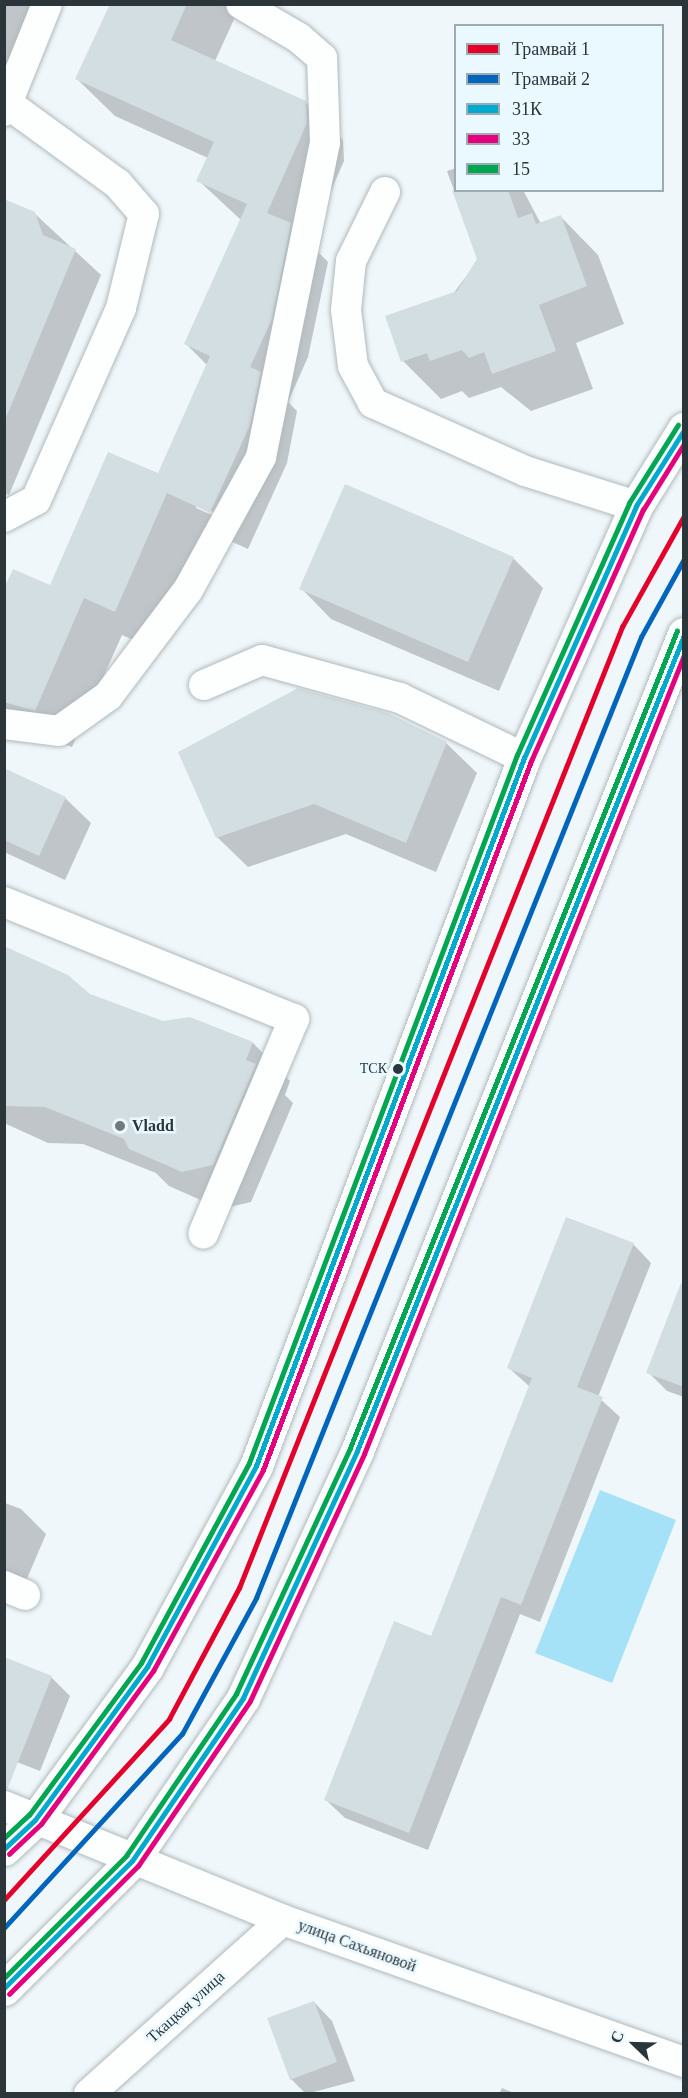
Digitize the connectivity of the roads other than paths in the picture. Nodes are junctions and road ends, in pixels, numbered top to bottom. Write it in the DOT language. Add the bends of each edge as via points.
graph roads {
  1 [pos="47,4"];
  2 [pos="241,4"];
  3 [pos="6,108"];
  4 [pos="385,192"];
  5 [pos="684,429"];
  6 [pos="636,506"];
  7 [pos="4,517"];
  8 [pos="684,634"];
  9 [pos="204,685"];
  10 [pos="4,724"];
  11 [pos="524,758"];
  12 [pos="4,902"];
  13 [pos="203,1234"];
  14 [pos="4,1806"];
  15 [pos="35,1820"];
  16 [pos="4,1849"];
  17 [pos="132,1861"];
  18 [pos="283,1920"];
  19 [pos="4,1989"];
  20 [pos="684,2062"];
  21 [pos="89,2094"];
  1 -- 3 [label="street"];
  2 -- 10 [label="street" via="299,38 322,58 325,143 261,457 188,590 108,696 59,732"];
  3 -- 7 [label="street" via="118,184 144,214 121,308 36,500"];
  4 -- 6 [label="street" via="351,261 346,310 353,366 373,403 525,471"];
  5 -- 6 [label="main road"];
  6 -- 11 [label="main road"];
  8 -- 17 [label="main road" via="357,1451 243,1698"];
  9 -- 11 [label="street" via="262,660 400,698"];
  11 -- 15 [label="main road" via="256,1466 147,1667"];
  12 -- 13 [label="street" via="294,1019"];
  14 -- 15 [label="street, улица Сахьяновой"];
  15 -- 16 [label="main road"];
  15 -- 17 [label="street, улица Сахьяновой"];
  17 -- 18 [label="street, улица Сахьяновой"];
  17 -- 19 [label="main road"];
  18 -- 20 [label="street, улица Сахьяновой"];
  18 -- 21 [label="street, Ткацкая улица"];
}
